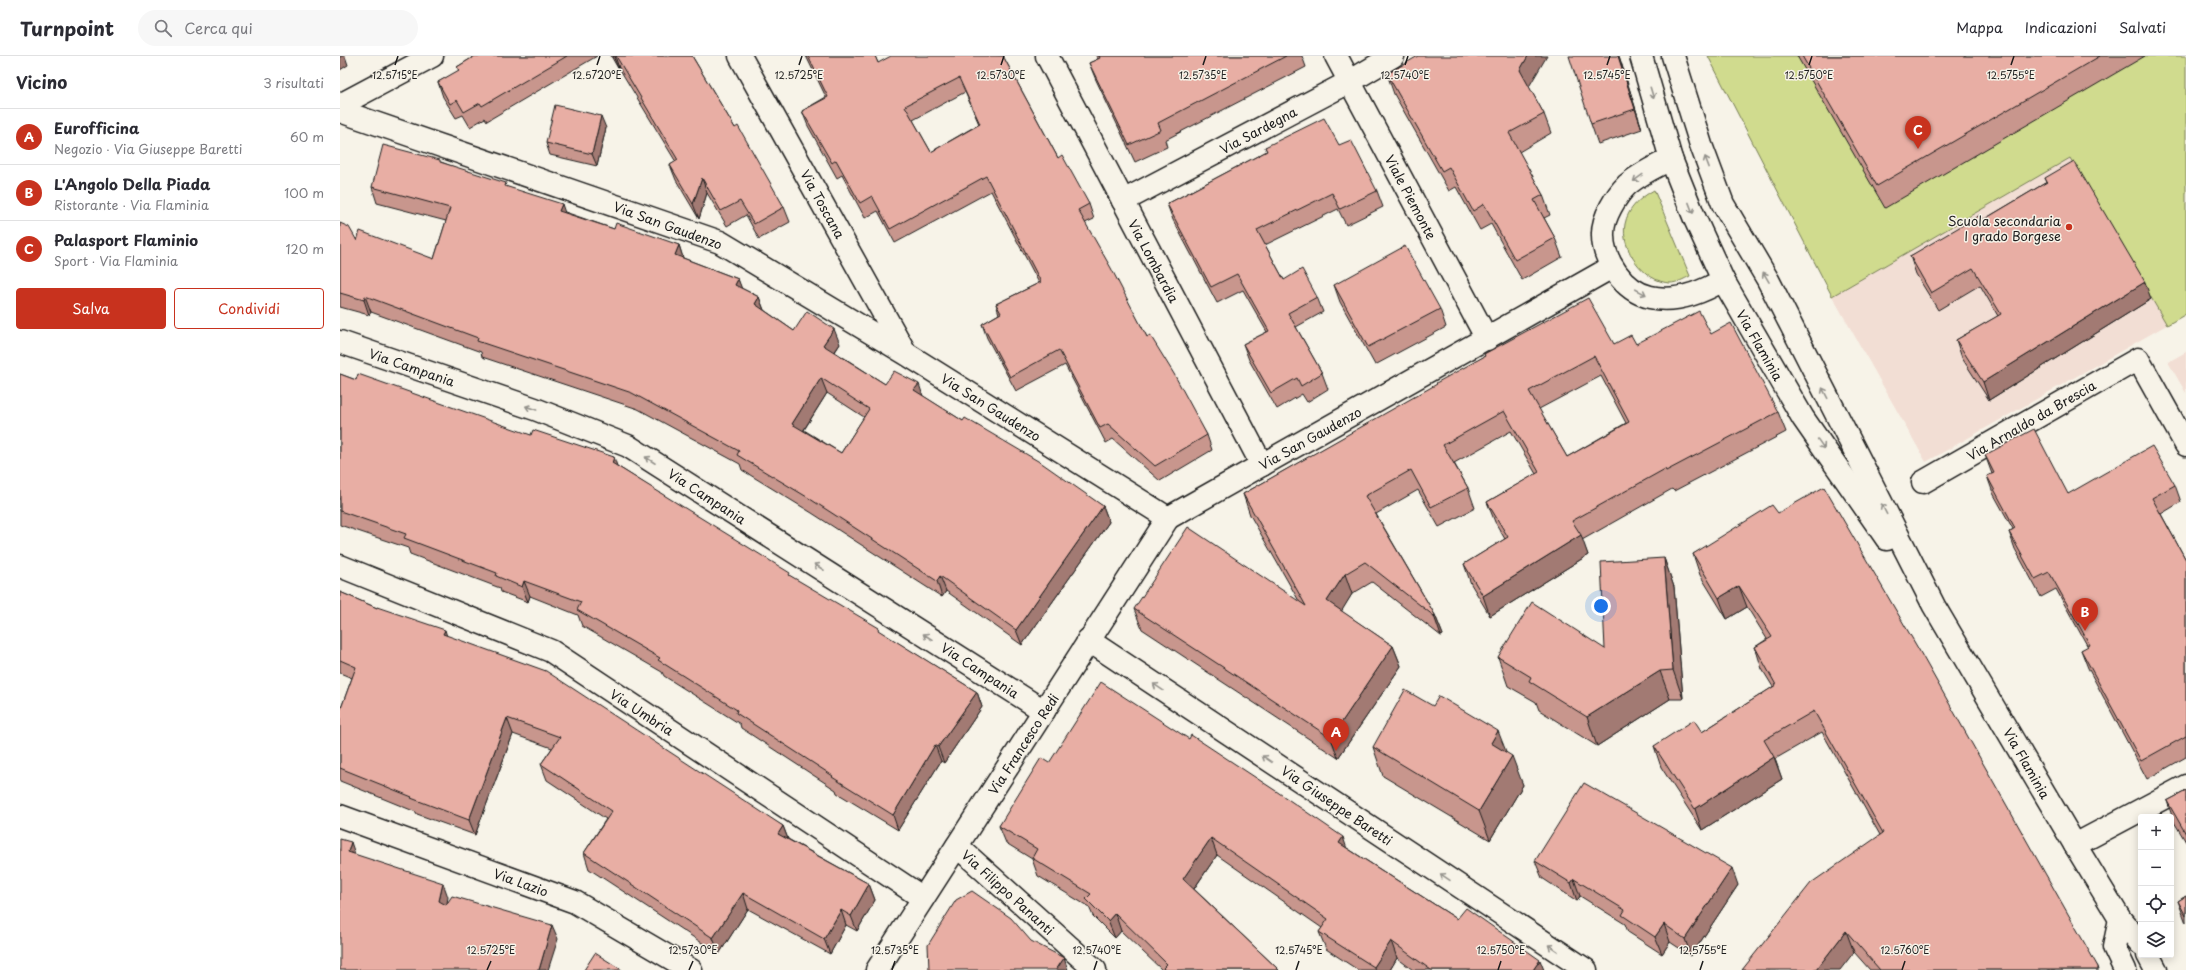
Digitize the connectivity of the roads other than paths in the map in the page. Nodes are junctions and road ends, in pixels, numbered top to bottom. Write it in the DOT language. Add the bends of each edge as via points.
graph roads {
  1 [pos="740,56"];
  2 [pos="1047,56"];
  3 [pos="1336,56"];
  4 [pos="1392,56"];
  5 [pos="1641,56"];
  6 [pos="1673,56"];
  7 [pos="420,59"];
  8 [pos="1349,82"];
  9 [pos="340,105"];
  10 [pos="340,111"];
  11 [pos="1671,159"];
  12 [pos="1123,201"];
  13 [pos="1612,267"];
  14 [pos="1723,280"];
  15 [pos="1487,339"];
  16 [pos="340,342"];
  17 [pos="905,353"];
  18 [pos="2186,445"];
  19 [pos="1262,464"];
  20 [pos="1923,482"];
  21 [pos="1168,518"];
  22 [pos="340,566"];
  23 [pos="1934,606"];
  24 [pos="1088,640"];
  25 [pos="1044,711"];
  26 [pos="2186,786"];
  27 [pos="340,816"];
  28 [pos="2075,844"];
  29 [pos="957,846"];
  30 [pos="923,898"];
  31 [pos="2120,919"];
  32 [pos="2138,940"];
  33 [pos="2150,958"];
  34 [pos="691,970"];
  35 [pos="877,970"];
  36 [pos="1095,970"];
  37 [pos="1586,970"];
  38 [pos="2125,970"];
  39 [pos="2156,970"];
  1 -- 17 [label="street, Via Toscana"];
  2 -- 12 [label="street, Via Lombardia"];
  3 -- 8 [label="street, Viale Piemonte"];
  4 -- 8 [label="street, Via Sardegna"];
  5 -- 11 [label="street, Via Flaminia, one-way"];
  23 -- 6 [label="street, Via Flaminia, one-way" via="1768,280 1723,204"];
  7 -- 9 [label="street"];
  8 -- 12 [label="street, Via Sardegna"];
  8 -- 15 [label="street, Viale Piemonte"];
  10 -- 17 [label="street, Via San Gaudenzo" via="720,242"];
  11 -- 13 [label="street, one-way" via="1627,186 1612,206 1603,233 1605,250"];
  11 -- 14 [label="street, Via Flaminia, one-way"];
  12 -- 19 [label="street, Via Lombardia"];
  13 -- 14 [label="street, one-way" via="1625,284 1650,297 1681,298 1706,290"];
  13 -- 15 [label="street, Via San Gaudenzo"];
  14 -- 23 [label="street, Via Flaminia, one-way" via="1803,418"];
  15 -- 19 [label="street, Via San Gaudenzo"];
  25 -- 16 [label="street, Via Campania, one-way" via="628,446 536,409"];
  17 -- 21 [label="street, Via San Gaudenzo"];
  18 -- 20 [label="street, Via Arnaldo da Brescia" via="2138,359"];
  19 -- 21 [label="street, Via San Gaudenzo"];
  21 -- 24 [label="street, Via Francesco Redi"];
  22 -- 30 [label="street, Via Umbria" via="551,651"];
  23 -- 28 [label="street, Via Flaminia"];
  24 -- 25 [label="street, Via Francesco Redi"];
  37 -- 24 [label="street, Via Giuseppe Baretti, one-way"];
  25 -- 29 [label="street, Via Francesco Redi"];
  26 -- 28 [label="street"];
  27 -- 34 [label="street, Via Lazio" via="576,902"];
  28 -- 31 [label="street, Via Flaminia"];
  29 -- 30 [label="street, Via Francesco Redi"];
  29 -- 36 [label="street, Via Filippo Pananti"];
  30 -- 35 [label="street, Via Francesco Redi"];
  31 -- 32 [label="street, Via Flaminia"];
  31 -- 38 [label="street" via="2114,947"];
  33 -- 39 [label="street"];
}
